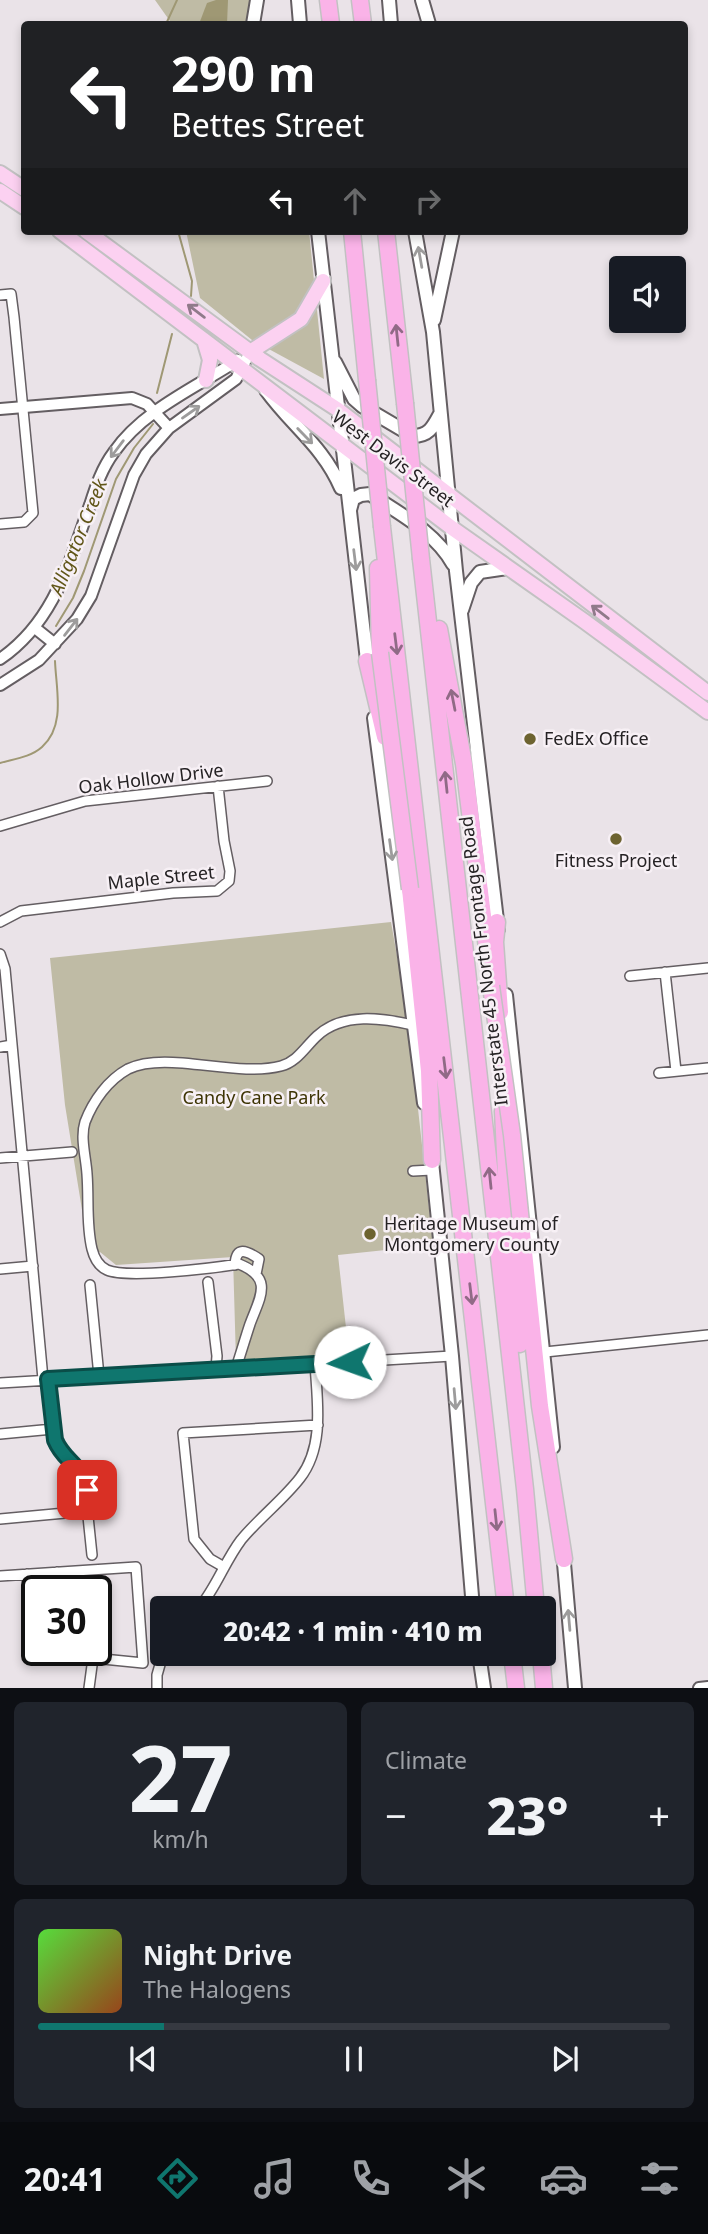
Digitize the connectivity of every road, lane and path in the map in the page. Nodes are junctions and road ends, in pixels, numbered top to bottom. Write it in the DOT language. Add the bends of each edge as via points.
graph roads {
  1 [pos="257,0"];
  2 [pos="298,0"];
  3 [pos="328,0"];
  4 [pos="360,0"];
  5 [pos="389,0"];
  6 [pos="422,0"];
  7 [pos="254,21"];
  8 [pos="300,21"];
  9 [pos="331,21"];
  10 [pos="363,21"];
  11 [pos="391,21"];
  12 [pos="428,21"];
  13 [pos="0,173"];
  14 [pos="21,187"];
  15 [pos="0,191"];
  16 [pos="21,205"];
  17 [pos="65,235"];
  18 [pos="92,235"];
  19 [pos="318,235"];
  20 [pos="352,235"];
  21 [pos="386,235"];
  22 [pos="416,235"];
  23 [pos="452,235"];
  24 [pos="124,258"];
  25 [pos="101,261"];
  26 [pos="323,281"];
  27 [pos="0,295"];
  28 [pos="433,332"];
  29 [pos="204,340"];
  30 [pos="250,352"];
  31 [pos="330,352"];
  32 [pos="238,365"];
  33 [pos="206,380"];
  34 [pos="262,383"];
  35 [pos="22,407"];
  36 [pos="0,409"];
  37 [pos="337,410"];
  38 [pos="156,411"];
  39 [pos="440,413"];
  40 [pos="169,428"];
  41 [pos="341,444"];
  42 [pos="448,494"];
  43 [pos="348,508"];
  44 [pos="0,524"];
  45 [pos="382,527"];
  46 [pos="452,528"];
  47 [pos="507,568"];
  48 [pos="456,571"];
  49 [pos="427,610"];
  50 [pos="461,613"];
  51 [pos="35,628"];
  52 [pos="55,644"];
  53 [pos="374,657"];
  54 [pos="0,659"];
  55 [pos="0,685"];
  56 [pos="708,693"];
  57 [pos="708,712"];
  58 [pos="267,781"];
  59 [pos="218,786"];
  60 [pos="0,826"];
  61 [pos="0,922"];
  62 [pos="497,922"];
  63 [pos="0,954"];
  64 [pos="708,968"];
  65 [pos="3,970"];
  66 [pos="665,972"];
  67 [pos="630,976"];
  68 [pos="437,1000"];
  69 [pos="413,1025"];
  70 [pos="12,1045"];
  71 [pos="0,1046"];
  72 [pos="708,1068"];
  73 [pos="677,1071"];
  74 [pos="659,1073"];
  75 [pos="72,1152"];
  76 [pos="22,1156"];
  77 [pos="0,1158"];
  78 [pos="432,1165"];
  79 [pos="414,1171"];
  80 [pos="33,1266"];
  81 [pos="0,1269"];
  82 [pos="208,1282"];
  83 [pos="90,1285"];
  84 [pos="708,1335"];
  85 [pos="545,1353"];
  86 [pos="452,1356"];
  87 [pos="315,1363"];
  88 [pos="236,1368"];
  89 [pos="216,1369"];
  90 [pos="99,1376"];
  91 [pos="46,1379"];
  92 [pos="0,1383"];
  93 [pos="318,1425"];
  94 [pos="53,1429"];
  95 [pos="0,1434"];
  96 [pos="525,1489"];
  97 [pos="87,1511"];
  98 [pos="0,1519"];
  99 [pos="92,1555"];
  100 [pos="564,1559"];
  101 [pos="224,1567"];
  102 [pos="58,1572"];
  103 [pos="27,1574"];
  104 [pos="58,1575"];
  105 [pos="0,1576"];
  106 [pos="209,1596"];
  107 [pos="472,1596"];
  108 [pos="505,1596"];
  109 [pos="535,1596"];
  110 [pos="160,1666"];
  111 [pos="481,1666"];
  112 [pos="513,1666"];
  113 [pos="542,1666"];
  114 [pos="708,1687"];
  115 [pos="89,1688"];
  116 [pos="157,1688"];
  117 [pos="484,1688"];
  118 [pos="516,1688"];
  119 [pos="544,1688"];
  120 [pos="575,1688"];
  121 [pos="699,1688"];
  1 -- 7 [label="main road"];
  2 -- 8 [label="main road"];
  3 -- 9 [label="highway"];
  4 -- 10 [label="highway"];
  5 -- 11 [label="main road"];
  6 -- 12 [label="main road"];
  13 -- 14 [label="main road"];
  15 -- 16 [label="main road"];
  17 -- 25 [label="main road, West Davis Street"];
  18 -- 24 [label="main road, West Davis Street"];
  19 -- 26 [label="main road"];
  20 -- 45 [label="highway, bridge"];
  49 -- 21 [label="highway, one-way, bridge"];
  28 -- 22 [label="main road, Interstate 45 North Frontage Road, one-way"];
  23 -- 28 [label="main road"];
  24 -- 25 [label="main road" via="118,263"];
  30 -- 24 [label="main road, West Davis Street, one-way"];
  25 -- 29 [label="main road, West Davis Street"];
  26 -- 30 [label="main road" via="301,319"];
  26 -- 31 [label="main road"];
  27 -- 35 [label="street" via="11,294"];
  28 -- 39 [label="main road, Interstate 45 North Frontage Road"];
  29 -- 32 [label="main road, West Davis Street"];
  29 -- 33 [label="main road" via="210,360"];
  30 -- 32 [label="street"];
  30 -- 37 [label="main road, West Davis Street"];
  31 -- 37 [label="main road"];
  31 -- 39 [label="main road" via="354,399 413,436 431,431"];
  32 -- 33 [label="street"];
  32 -- 34 [label="main road, West Davis Street"];
  40 -- 32 [label="street, one-way" via="236,379"];
  33 -- 38 [label="street"];
  34 -- 41 [label="main road, West Davis Street"];
  34 -- 43 [label="main road, one-way" via="324,454"];
  35 -- 36 [label="street"];
  35 -- 38 [label="street" via="122,397 139,400"];
  35 -- 44 [label="street" via="33,509 24,522"];
  37 -- 41 [label="main road"];
  37 -- 42 [label="main road, West Davis Street"];
  38 -- 40 [label="street"];
  38 -- 51 [label="street, one-way" via="125,438 99,477 63,582"];
  39 -- 42 [label="main road, Interstate 45 North Frontage Road"];
  52 -- 40 [label="street, one-way" via="91,596 134,475"];
  41 -- 43 [label="main road"];
  41 -- 46 [label="main road, West Davis Street"];
  42 -- 46 [label="main road, Interstate 45 North Frontage Road"];
  56 -- 42 [label="main road, West Davis Street, one-way"];
  43 -- 48 [label="main road" via="354,499 370,494 432,537"];
  43 -- 53 [label="main road, one-way"];
  45 -- 53 [label="highway"];
  45 -- 68 [label="highway, one-way"];
  46 -- 47 [label="main road, West Davis Street"];
  46 -- 48 [label="main road, Interstate 45 North Frontage Road"];
  47 -- 50 [label="main road" via="480,572 471,583"];
  47 -- 57 [label="main road, West Davis Street"];
  48 -- 50 [label="main road, Interstate 45 North Frontage Road"];
  96 -- 49 [label="highway, one-way"];
  100 -- 49 [label="highway, one-way, bridge" via="540,1406 512,1135 464,764 439,629"];
  50 -- 62 [label="main road, Interstate 45 North Frontage Road"];
  51 -- 52 [label="street"];
  51 -- 54 [label="street"];
  52 -- 55 [label="street"];
  53 -- 68 [label="highway"];
  53 -- 69 [label="main road, one-way"];
  53 -- 78 [label="highway, bridge" via="410,889 427,1047"];
  58 -- 59 [label="street, Oak Hollow Drive"];
  59 -- 60 [label="street, Oak Hollow Drive" via="85,801"];
  59 -- 61 [label="street, Maple Street" via="230,871 229,881 217,891 21,911"];
  62 -- 85 [label="main road, Interstate 45 North Frontage Road"];
  62 -- 96 [label="highway" via="509,1235 527,1414"];
  63 -- 65 [label="street"];
  64 -- 66 [label="street"];
  65 -- 70 [label="street"];
  66 -- 67 [label="street"];
  66 -- 73 [label="street"];
  68 -- 108 [label="highway, one-way"];
  69 -- 78 [label="main road"];
  69 -- 88 [label="street" via="370,1017 344,1022 319,1034 289,1064 276,1068 155,1062 135,1066 100,1094 86,1121 82,1136 90,1237 98,1263 126,1274 239,1264 251,1269 261,1282 262,1297"];
  70 -- 71 [label="street"];
  70 -- 76 [label="street"];
  72 -- 73 [label="street"];
  73 -- 74 [label="street"];
  75 -- 76 [label="street"];
  76 -- 77 [label="street"];
  76 -- 80 [label="street"];
  78 -- 79 [label="street"];
  78 -- 86 [label="main road"];
  80 -- 81 [label="street"];
  80 -- 91 [label="street"];
  82 -- 89 [label="street"];
  83 -- 90 [label="street"];
  84 -- 85 [label="street"];
  85 -- 100 [label="main road, Interstate 45 North Frontage Road"];
  86 -- 87 [label="street"];
  86 -- 107 [label="main road, one-way"];
  87 -- 88 [label="street"];
  87 -- 93 [label="street"];
  88 -- 89 [label="street"];
  89 -- 90 [label="street"];
  90 -- 91 [label="street"];
  91 -- 92 [label="street"];
  91 -- 94 [label="street"];
  93 -- 101 [label="street" via="315,1445 300,1478 261,1517"];
  93 -- 101 [label="street" via="183,1433 194,1539 210,1559"];
  94 -- 95 [label="street"];
  94 -- 97 [label="street" via="59,1448 84,1478"];
  96 -- 109 [label="highway"];
  97 -- 98 [label="street"];
  97 -- 99 [label="street"];
  120 -- 100 [label="main road, Interstate 45 North Frontage Road, one-way"];
  101 -- 106 [label="street"];
  102 -- 103 [label="street"];
  102 -- 104 [label="street"];
  102 -- 115 [label="street" via="136,1567 143,1662 93,1658"];
  103 -- 105 [label="street"];
  110 -- 116 [label="street"];
  111 -- 117 [label="main road"];
  112 -- 118 [label="highway"];
  113 -- 119 [label="highway"];
  114 -- 121 [label="street"];
}
